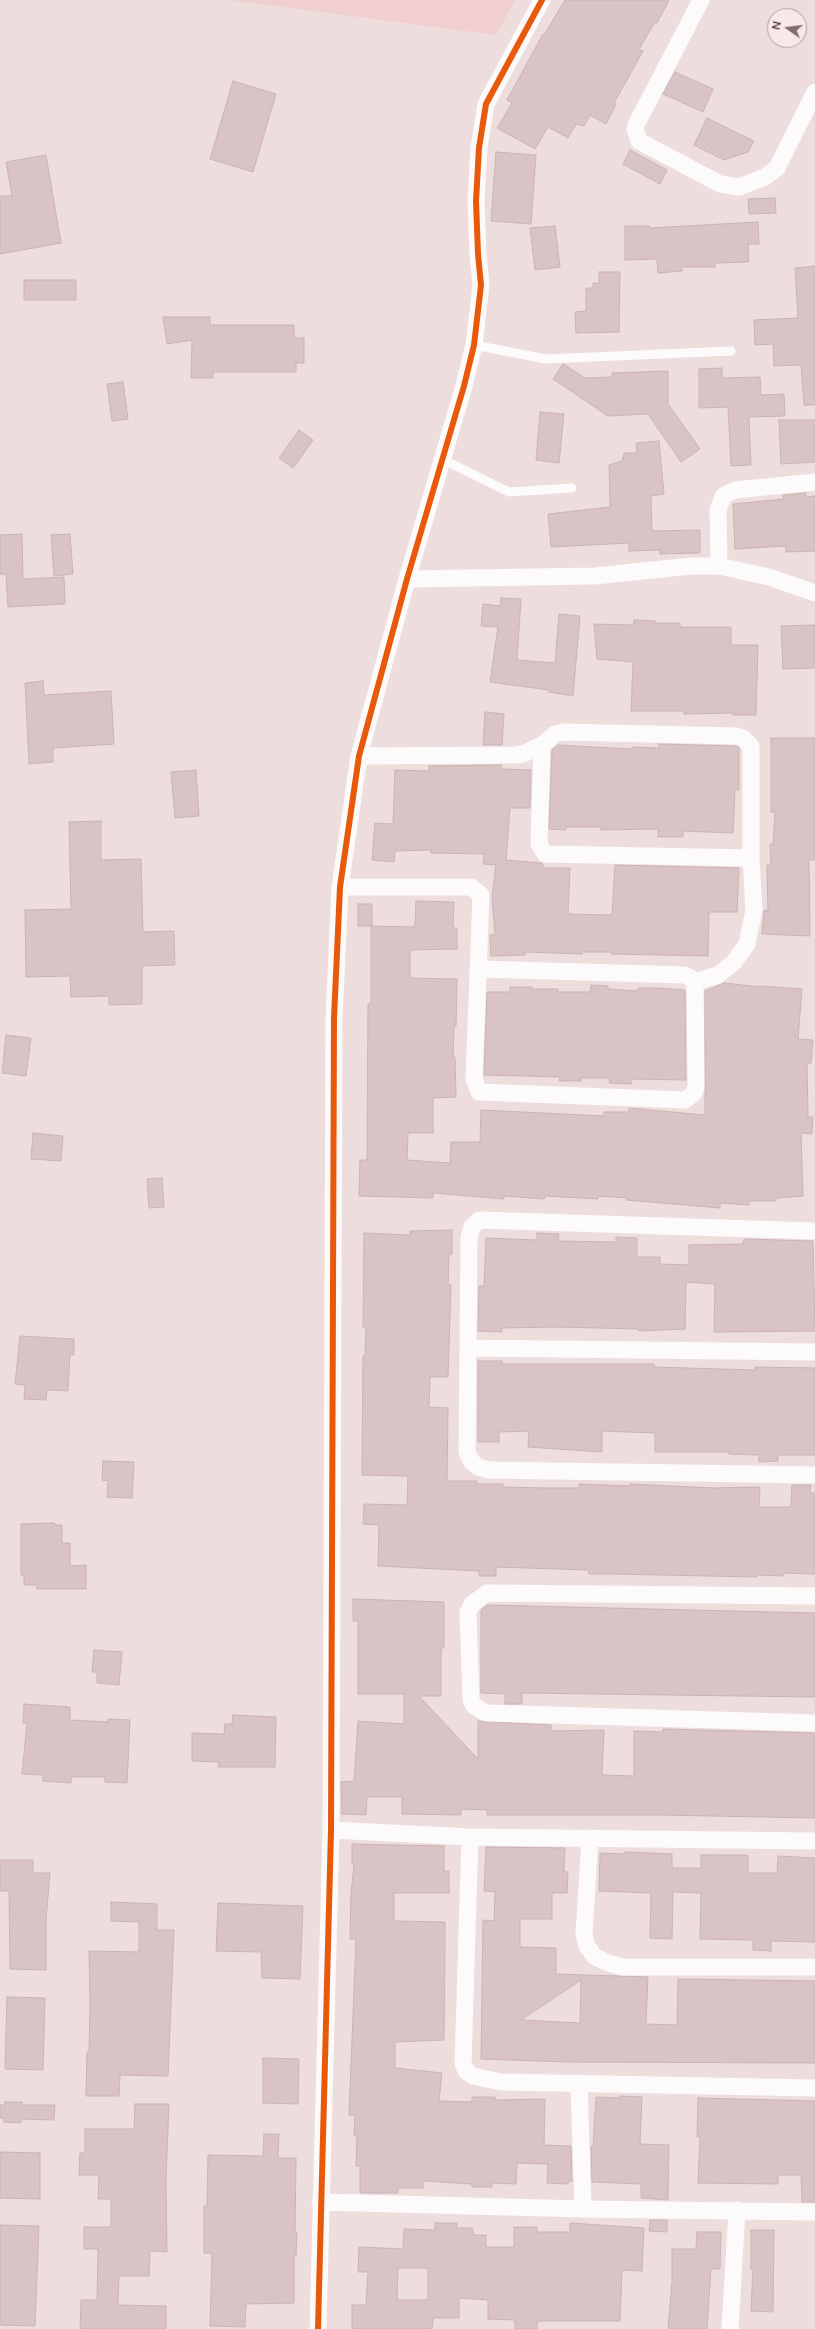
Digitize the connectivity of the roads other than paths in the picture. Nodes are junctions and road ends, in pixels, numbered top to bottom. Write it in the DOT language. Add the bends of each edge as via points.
graph roads {
  1 [pos="542,0"];
  2 [pos="701,0"];
  3 [pos="815,92"];
  4 [pos="474,345"];
  5 [pos="731,351"];
  6 [pos="442,459"];
  7 [pos="815,482"];
  8 [pos="572,488"];
  9 [pos="719,566"];
  10 [pos="407,579"];
  11 [pos="815,593"];
  12 [pos="542,745"];
  13 [pos="358,756"];
  14 [pos="750,858"];
  15 [pos="340,887"];
  16 [pos="480,969"];
  17 [pos="694,982"];
  18 [pos="815,1231"];
  19 [pos="468,1348"];
  20 [pos="815,1352"];
  21 [pos="815,1475"];
  22 [pos="815,1596"];
  23 [pos="815,1723"];
  24 [pos="331,1830"];
  25 [pos="470,1837"];
  26 [pos="590,1838"];
  27 [pos="815,1841"];
  28 [pos="815,1967"];
  29 [pos="579,2083"];
  30 [pos="815,2088"];
  31 [pos="320,2202"];
  32 [pos="583,2209"];
  33 [pos="737,2210"];
  34 [pos="815,2212"];
  35 [pos="318,2329"];
  36 [pos="730,2329"];
  1 -- 4 [label="street" via="486,104 479,148 476,201 481,285"];
  2 -- 3 [label="street" via="637,123 639,141 720,184 740,187 765,178 777,168"];
  4 -- 5 [label="lane" via="546,359"];
  4 -- 6 [label="street"];
  6 -- 8 [label="lane" via="509,492"];
  6 -- 10 [label="street"];
  7 -- 9 [label="street" via="735,490 723,496 718,510"];
  9 -- 10 [label="street" via="691,566 595,576"];
  9 -- 11 [label="street" via="769,577"];
  10 -- 13 [label="street"];
  12 -- 13 [label="street" via="515,756"];
  12 -- 14 [label="street" via="538,844 545,854"];
  12 -- 14 [label="street" via="555,734 562,732 743,738 751,746"];
  13 -- 15 [label="street"];
  14 -- 17 [label="street" via="754,910 747,944 734,962 718,975"];
  15 -- 16 [label="street" via="471,887 481,895"];
  15 -- 24 [label="street" via="334,1018"];
  16 -- 17 [label="street" via="685,975"];
  16 -- 17 [label="street" via="474,1079 479,1092 485,1093 686,1100 696,1088"];
  18 -- 19 [label="street" via="479,1220 472,1227 469,1238"];
  19 -- 20 [label="street"];
  19 -- 21 [label="street" via="467,1451 471,1461 478,1467 497,1470"];
  22 -- 23 [label="street" via="487,1593 472,1604 468,1612 471,1700 474,1706 486,1713"];
  24 -- 25 [label="street"];
  24 -- 31 [label="street"];
  25 -- 26 [label="street"];
  25 -- 29 [label="street" via="463,2063 466,2071 486,2080"];
  26 -- 27 [label="street"];
  26 -- 28 [label="street" via="584,1934 587,1946 594,1956 623,1967"];
  29 -- 30 [label="street"];
  29 -- 32 [label="street"];
  31 -- 32 [label="street"];
  31 -- 35 [label="street"];
  32 -- 33 [label="street"];
  33 -- 34 [label="street"];
  33 -- 36 [label="street"];
}
